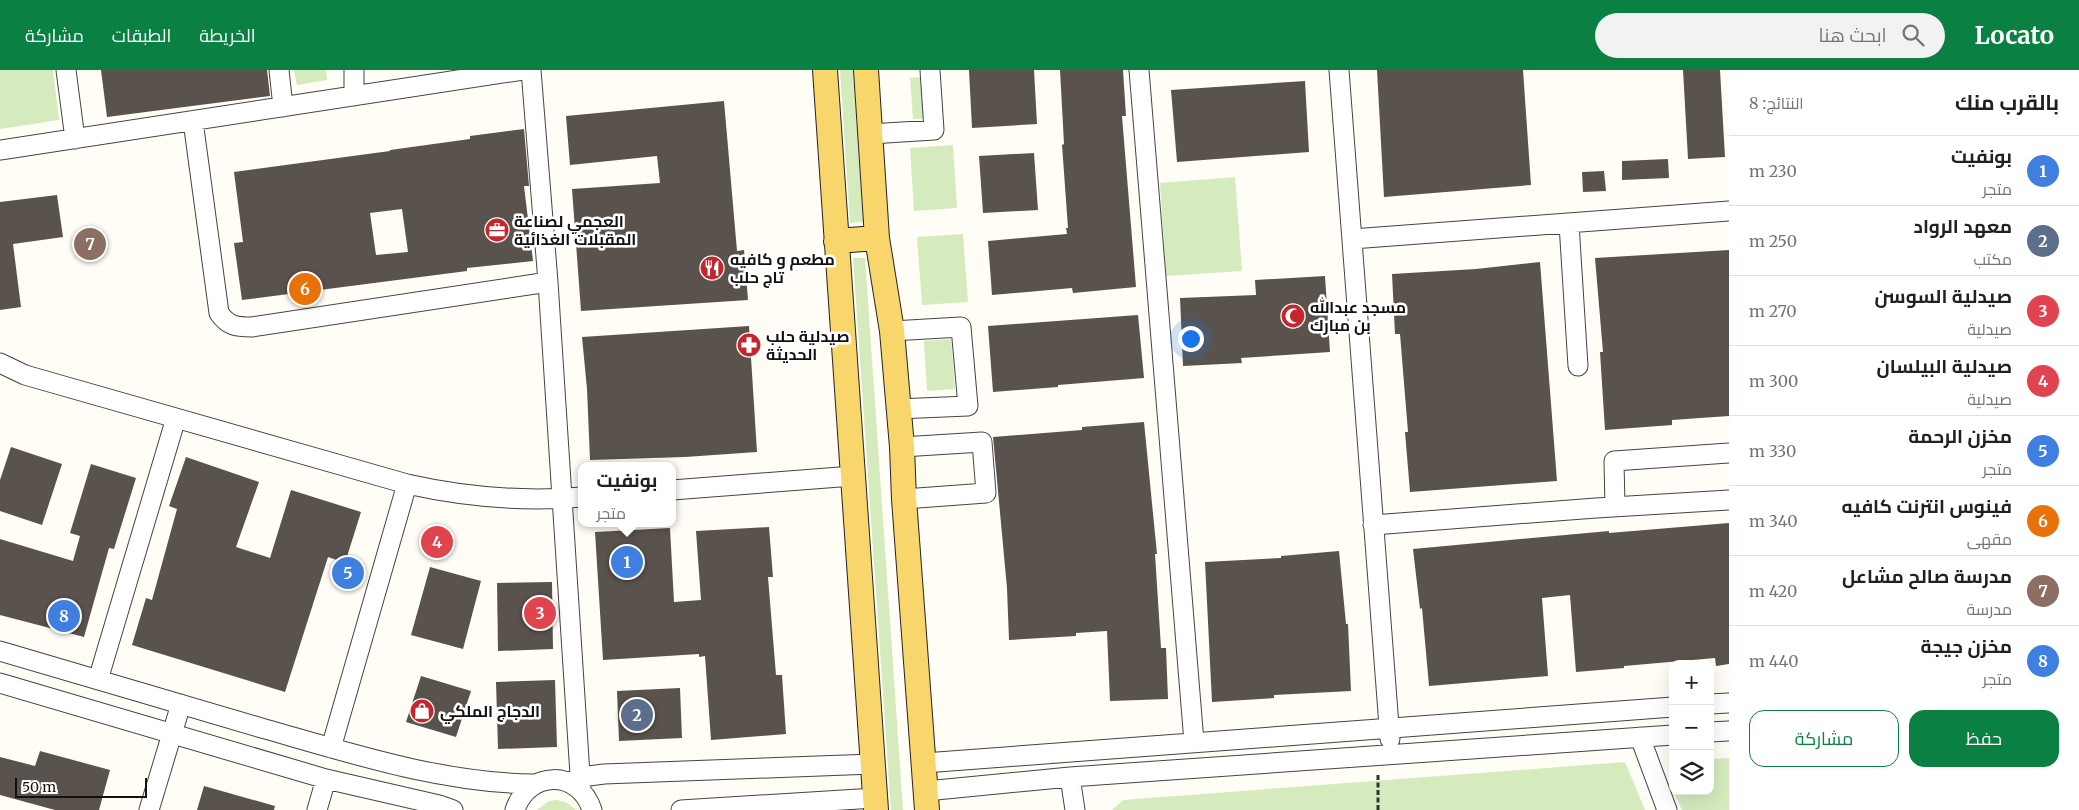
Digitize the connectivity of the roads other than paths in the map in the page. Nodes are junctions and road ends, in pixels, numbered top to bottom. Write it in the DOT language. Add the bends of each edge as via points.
graph roads {
  1 [pos="66,70"];
  2 [pos="279,70"];
  3 [pos="354,70"];
  4 [pos="531,70"];
  5 [pos="825,70"];
  6 [pos="867,70"];
  7 [pos="930,70"];
  8 [pos="1139,70"];
  9 [pos="1339,70"];
  10 [pos="511,71"];
  11 [pos="354,96"];
  12 [pos="283,107"];
  13 [pos="193,121"];
  14 [pos="870,134"];
  15 [pos="75,139"];
  16 [pos="0,150"];
  17 [pos="1729,212"];
  18 [pos="1569,224"];
  19 [pos="877,238"];
  20 [pos="1352,239"];
  21 [pos="836,241"];
  22 [pos="548,282"];
  23 [pos="892,331"];
  24 [pos="0,363"];
  25 [pos="1578,366"];
  26 [pos="25,375"];
  27 [pos="0,378"];
  28 [pos="897,409"];
  29 [pos="176,418"];
  30 [pos="902,447"];
  31 [pos="1729,453"];
  32 [pos="853,476"];
  33 [pos="407,484"];
  34 [pos="676,490"];
  35 [pos="578,497"];
  36 [pos="562,498"];
  37 [pos="904,499"];
  38 [pos="1729,500"];
  39 [pos="1614,506"];
  40 [pos="1374,525"];
  41 [pos="0,651"];
  42 [pos="98,680"];
  43 [pos="0,683"];
  44 [pos="1729,703"];
  45 [pos="181,704"];
  46 [pos="1714,704"];
  47 [pos="1669,707"];
  48 [pos="1389,728"];
  49 [pos="1729,731"];
  50 [pos="1714,732"];
  51 [pos="172,733"];
  52 [pos="1669,735"];
  53 [pos="1640,737"];
  54 [pos="1194,742"];
  55 [pos="331,748"];
  56 [pos="1391,754"];
  57 [pos="924,763"];
  58 [pos="873,764"];
  59 [pos="1070,777"];
  60 [pos="326,778"];
  61 [pos="577,783"];
  62 [pos="534,784"];
  63 [pos="927,800"];
  64 [pos="876,804"];
  65 [pos="149,810"];
  66 [pos="317,810"];
  67 [pos="453,810"];
  68 [pos="515,810"];
  69 [pos="592,810"];
  70 [pos="681,810"];
  71 [pos="1075,810"];
  72 [pos="1667,810"];
  1 -- 15 [label="street"];
  2 -- 12 [label="street"];
  3 -- 11 [label="street"];
  4 -- 22 [label="street"];
  5 -- 21 [label="main road"];
  6 -- 14 [label="main road"];
  7 -- 14 [label="street" via="934,130"];
  8 -- 54 [label="street"];
  9 -- 20 [label="street"];
  10 -- 11 [label="street"];
  11 -- 12 [label="street"];
  12 -- 13 [label="street"];
  13 -- 15 [label="street"];
  13 -- 22 [label="street" via="219,313 225,322 236,327"];
  14 -- 19 [label="main road"];
  15 -- 16 [label="street"];
  17 -- 18 [label="street"];
  18 -- 20 [label="street"];
  18 -- 25 [label="street"];
  19 -- 21 [label="main road"];
  19 -- 23 [label="main road"];
  20 -- 40 [label="street"];
  21 -- 32 [label="main road"];
  22 -- 36 [label="street"];
  23 -- 28 [label="main road"];
  23 -- 28 [label="street" via="961,327 968,406"];
  24 -- 26 [label="street"];
  26 -- 27 [label="street"];
  26 -- 29 [label="street"];
  28 -- 30 [label="main road"];
  29 -- 33 [label="street"];
  29 -- 42 [label="street"];
  30 -- 37 [label="main road"];
  30 -- 37 [label="street" via="982,442 986,492"];
  31 -- 39 [label="street" via="1614,461"];
  32 -- 34 [label="street"];
  32 -- 58 [label="main road"];
  33 -- 36 [label="street" via="502,498"];
  33 -- 55 [label="street"];
  35 -- 36 [label="street"];
  36 -- 61 [label="street"];
  37 -- 57 [label="main road"];
  38 -- 39 [label="street"];
  39 -- 40 [label="street"];
  40 -- 48 [label="street"];
  41 -- 42 [label="street"];
  42 -- 45 [label="street"];
  43 -- 51 [label="street"];
  44 -- 46 [label="street"];
  45 -- 51 [label="street"];
  45 -- 55 [label="street"];
  47 -- 48 [label="street"];
  48 -- 54 [label="street"];
  48 -- 56 [label="street"];
  49 -- 50 [label="street"];
  51 -- 60 [label="street"];
  51 -- 65 [label="street"];
  52 -- 53 [label="street"];
  53 -- 56 [label="street"];
  53 -- 72 [label="street"];
  54 -- 57 [label="street"];
  55 -- 62 [label="street" via="444,776"];
  56 -- 59 [label="street"];
  57 -- 63 [label="main road"];
  58 -- 61 [label="street" via="604,774"];
  58 -- 64 [label="main road"];
  59 -- 63 [label="street"];
  59 -- 71 [label="street"];
  60 -- 66 [label="street"];
  60 -- 67 [label="street"];
  61 -- 62 [label="street" via="558,779"];
  61 -- 69 [label="street"];
  62 -- 68 [label="street" via="518,800"];
  64 -- 70 [label="street"];
}
